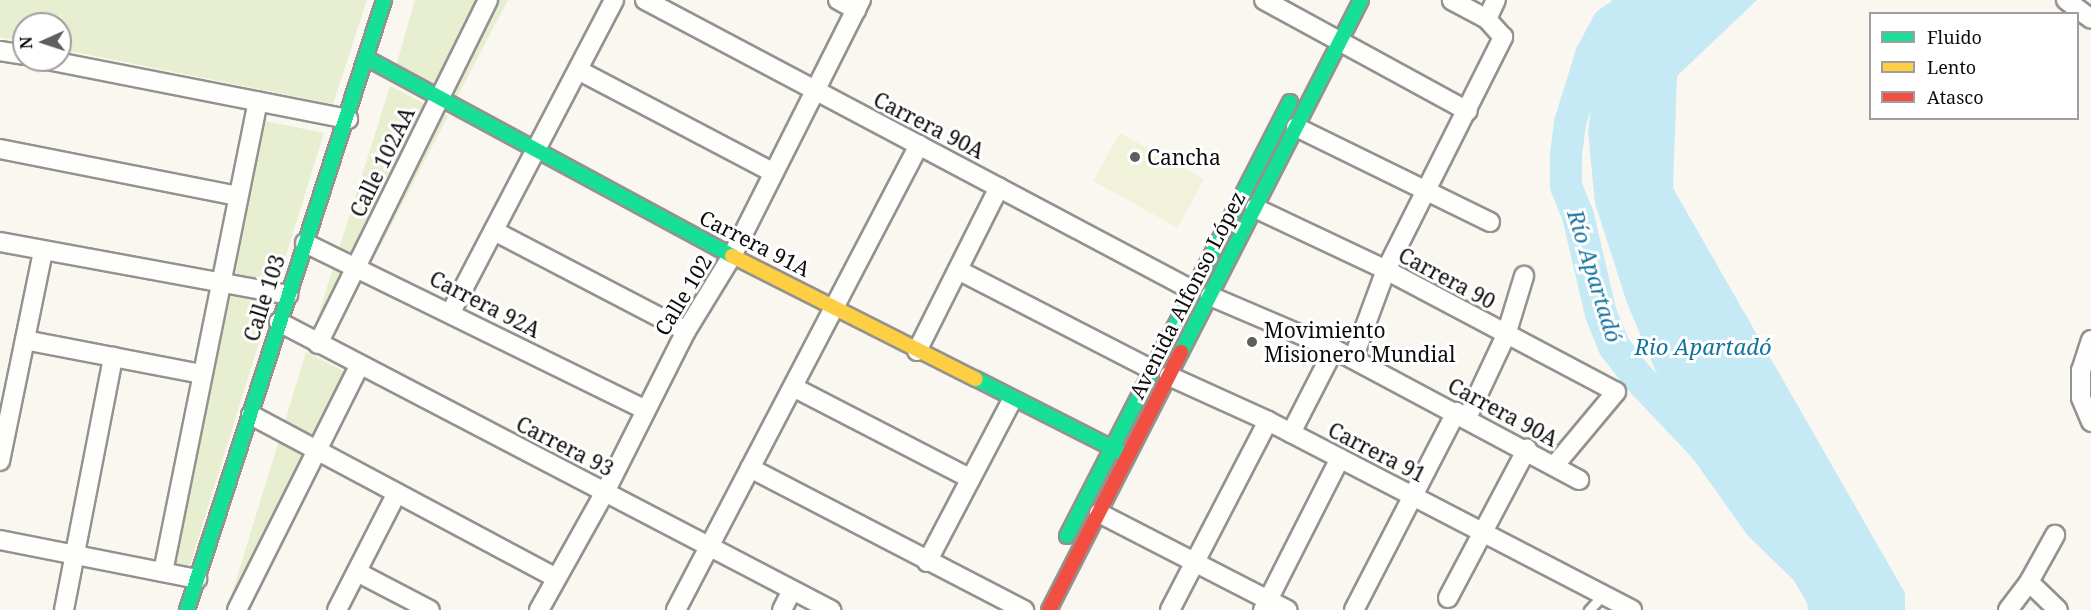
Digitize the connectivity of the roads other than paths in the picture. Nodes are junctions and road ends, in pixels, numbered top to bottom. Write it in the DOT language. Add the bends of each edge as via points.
graph roads {
  1 [pos="384,0"];
  2 [pos="488,0"];
  3 [pos="614,0"];
  4 [pos="645,0"];
  5 [pos="838,0"];
  6 [pos="1264,0"];
  7 [pos="1362,0"];
  8 [pos="1452,0"];
  9 [pos="1496,0"];
  10 [pos="2066,0"];
  11 [pos="858,5"];
  12 [pos="1487,19"];
  13 [pos="2091,19"];
  14 [pos="1331,33"];
  15 [pos="368,59"];
  16 [pos="72,65"];
  17 [pos="578,70"];
  18 [pos="1299,84"];
  19 [pos="815,91"];
  20 [pos="439,95"];
  21 [pos="258,102"];
  22 [pos="1468,111"];
  23 [pos="348,119"];
  24 [pos="1296,128"];
  25 [pos="919,145"];
  26 [pos="0,149"];
  27 [pos="536,151"];
  28 [pos="774,173"];
  29 [pos="999,187"];
  30 [pos="1426,189"];
  31 [pos="238,196"];
  32 [pos="1255,208"];
  33 [pos="1490,222"];
  34 [pos="494,231"];
  35 [pos="0,242"];
  36 [pos="305,243"];
  37 [pos="43,251"];
  38 [pos="732,256"];
  39 [pos="357,265"];
  40 [pos="958,270"];
  41 [pos="1386,270"];
  42 [pos="1524,276"];
  43 [pos="220,285"];
  44 [pos="1192,290"];
  45 [pos="288,295"];
  46 [pos="1210,296"];
  47 [pos="835,308"];
  48 [pos="451,312"];
  49 [pos="279,322"];
  50 [pos="686,331"];
  51 [pos="1506,335"];
  52 [pos="25,340"];
  53 [pos="2091,340"];
  54 [pos="318,344"];
  55 [pos="1335,349"];
  56 [pos="917,351"];
  57 [pos="113,357"];
  58 [pos="1353,359"];
  59 [pos="359,366"];
  60 [pos="1151,369"];
  61 [pos="202,374"];
  62 [pos="1169,376"];
  63 [pos="793,387"];
  64 [pos="1012,400"];
  65 [pos="644,409"];
  66 [pos="251,415"];
  67 [pos="1461,415"];
  68 [pos="2090,420"];
  69 [pos="1268,421"];
  70 [pos="1291,433"];
  71 [pos="1111,448"];
  72 [pos="1527,449"];
  73 [pos="318,452"];
  74 [pos="1128,456"];
  75 [pos="1340,458"];
  76 [pos="0,461"];
  77 [pos="1555,465"];
  78 [pos="750,468"];
  79 [pos="971,478"];
  80 [pos="1579,480"];
  81 [pos="605,492"];
  82 [pos="397,493"];
  83 [pos="1413,496"];
  84 [pos="1098,513"];
  85 [pos="1483,533"];
  86 [pos="2055,535"];
  87 [pos="0,540"];
  88 [pos="708,547"];
  89 [pos="1060,549"];
  90 [pos="75,555"];
  91 [pos="927,562"];
  92 [pos="1194,564"];
  93 [pos="164,572"];
  94 [pos="357,572"];
  95 [pos="556,578"];
  96 [pos="197,579"];
  97 [pos="2029,582"];
  98 [pos="792,590"];
  99 [pos="1603,595"];
  100 [pos="1448,598"];
  101 [pos="1266,605"];
  102 [pos="1030,607"];
  103 [pos="193,608"];
  104 [pos="64,610"];
  105 [pos="237,610"];
  106 [pos="338,610"];
  107 [pos="430,610"];
  108 [pos="539,610"];
  109 [pos="676,610"];
  110 [pos="782,610"];
  111 [pos="831,610"];
  112 [pos="1049,610"];
  113 [pos="1170,610"];
  114 [pos="1288,610"];
  115 [pos="1354,610"];
  116 [pos="1589,610"];
  117 [pos="1632,610"];
  118 [pos="2008,610"];
  119 [pos="2058,610"];
  1 -- 15 [label="street, Calle 103"];
  2 -- 20 [label="street, Calle 102AA"];
  3 -- 17 [label="street"];
  4 -- 19 [label="street, Carrera 90A"];
  5 -- 11 [label="street"];
  6 -- 14 [label="street"];
  7 -- 14 [label="street, Avenida Alfonso López"];
  8 -- 12 [label="street"];
  9 -- 12 [label="street"];
  10 -- 13 [label="street"];
  11 -- 19 [label="street, Calle 102"];
  12 -- 22 [label="street" via="1503,37"];
  14 -- 22 [label="street"];
  14 -- 24 [label="street, Avenida Alfonso López"];
  15 -- 20 [label="street, Carrera 91A"];
  15 -- 23 [label="street, Calle 103"];
  16 -- 21 [label="street"];
  17 -- 27 [label="street"];
  17 -- 28 [label="street"];
  18 -- 44 [label="street, Avenida Alfonso López"];
  19 -- 25 [label="street, Carrera 90A"];
  19 -- 28 [label="street, Calle 102"];
  20 -- 27 [label="street, Carrera 91A"];
  20 -- 39 [label="street, Calle 102AA"];
  21 -- 23 [label="street"];
  21 -- 31 [label="street, Calle 103"];
  22 -- 30 [label="street"];
  23 -- 36 [label="street, Calle 103"];
  24 -- 30 [label="street"];
  24 -- 32 [label="street, Avenida Alfonso López"];
  25 -- 29 [label="street, Carrera 90A"];
  25 -- 47 [label="street"];
  26 -- 31 [label="street"];
  27 -- 34 [label="street"];
  27 -- 38 [label="street, Carrera 91A"];
  28 -- 38 [label="street, Calle 102"];
  29 -- 40 [label="street"];
  29 -- 44 [label="street, Carrera 90A"];
  30 -- 33 [label="street"];
  30 -- 41 [label="street"];
  31 -- 43 [label="street, Calle 103"];
  32 -- 41 [label="street, Carrera 90"];
  32 -- 46 [label="street, Avenida Alfonso López"];
  34 -- 48 [label="street"];
  34 -- 50 [label="street"];
  35 -- 37 [label="street"];
  36 -- 39 [label="street, Carrera 92A"];
  36 -- 45 [label="street, Calle 103"];
  37 -- 43 [label="street"];
  37 -- 52 [label="street"];
  38 -- 47 [label="street, Carrera 91A"];
  38 -- 50 [label="street, Calle 102"];
  39 -- 48 [label="street, Carrera 92A"];
  39 -- 54 [label="street, Calle 102AA"];
  40 -- 56 [label="street"];
  40 -- 60 [label="street"];
  41 -- 51 [label="street, Carrera 90"];
  41 -- 58 [label="street"];
  42 -- 51 [label="street"];
  43 -- 45 [label="street"];
  43 -- 61 [label="street, Calle 103"];
  44 -- 60 [label="street, Avenida Alfonso López"];
  45 -- 49 [label="street, Calle 103"];
  46 -- 55 [label="street, Carrera 90A"];
  46 -- 62 [label="street, Avenida Alfonso López"];
  47 -- 56 [label="street, Carrera 91A"];
  47 -- 63 [label="street"];
  48 -- 65 [label="street, Carrera 92A"];
  49 -- 54 [label="street, Carrera 93"];
  49 -- 66 [label="street, Calle 103"];
  50 -- 65 [label="street, Calle 102"];
  51 -- 67 [label="street"];
  51 -- 77 [label="street, Carrera 90" via="1616,392"];
  52 -- 57 [label="street"];
  52 -- 76 [label="street"];
  53 -- 68 [label="street" via="2081,370 2081,398"];
  54 -- 59 [label="street, Carrera 93"];
  55 -- 58 [label="street, Carrera 90A"];
  55 -- 70 [label="street"];
  56 -- 64 [label="street, Carrera 91A"];
  57 -- 61 [label="street"];
  57 -- 90 [label="street"];
  58 -- 67 [label="street, Carrera 90A"];
  59 -- 73 [label="street"];
  59 -- 81 [label="street, Carrera 93"];
  60 -- 71 [label="street, Avenida Alfonso López"];
  61 -- 93 [label="street, Calle 103"];
  62 -- 69 [label="street, Carrera 91"];
  62 -- 74 [label="street, Avenida Alfonso López"];
  63 -- 78 [label="street"];
  63 -- 79 [label="street"];
  64 -- 71 [label="street, Carrera 91A"];
  64 -- 79 [label="street"];
  65 -- 81 [label="street, Calle 102"];
  66 -- 73 [label="street"];
  66 -- 96 [label="street, Calle 103"];
  67 -- 72 [label="street, Carrera 90A"];
  67 -- 83 [label="street"];
  69 -- 70 [label="street, Carrera 91"];
  69 -- 92 [label="street"];
  70 -- 75 [label="street, Carrera 91"];
  71 -- 74 [label="street, Carrera 91A"];
  71 -- 89 [label="street, Avenida Alfonso López"];
  72 -- 77 [label="street, Carrera 90A"];
  72 -- 85 [label="street"];
  73 -- 82 [label="street"];
  73 -- 105 [label="street"];
  74 -- 84 [label="street, Avenida Alfonso López"];
  75 -- 83 [label="street, Carrera 91"];
  75 -- 101 [label="street"];
  77 -- 80 [label="street, Carrera 90A"];
  78 -- 88 [label="street"];
  78 -- 91 [label="street"];
  79 -- 91 [label="street"];
  81 -- 88 [label="street, Carrera 93"];
  81 -- 95 [label="street, Calle 102"];
  82 -- 94 [label="street"];
  82 -- 95 [label="street"];
  83 -- 85 [label="street, Carrera 91"];
  83 -- 115 [label="street"];
  84 -- 92 [label="street"];
  84 -- 112 [label="street, Avenida Alfonso López"];
  85 -- 99 [label="street, Carrera 91"];
  85 -- 100 [label="street"];
  86 -- 97 [label="street"];
  87 -- 90 [label="street"];
  88 -- 98 [label="street, Carrera 93"];
  88 -- 109 [label="street"];
  90 -- 93 [label="street"];
  90 -- 104 [label="street"];
  91 -- 102 [label="street"];
  92 -- 101 [label="street"];
  92 -- 113 [label="street"];
  93 -- 96 [label="street"];
  94 -- 106 [label="street"];
  94 -- 107 [label="street"];
  95 -- 108 [label="street, Calle 102"];
  96 -- 103 [label="street, Calle 103"];
  97 -- 118 [label="street"];
  97 -- 119 [label="street"];
  98 -- 110 [label="street"];
  98 -- 111 [label="street, Carrera 93"];
  99 -- 116 [label="lane"];
  99 -- 117 [label="street, Carrera 91"];
  101 -- 114 [label="street"];
}
